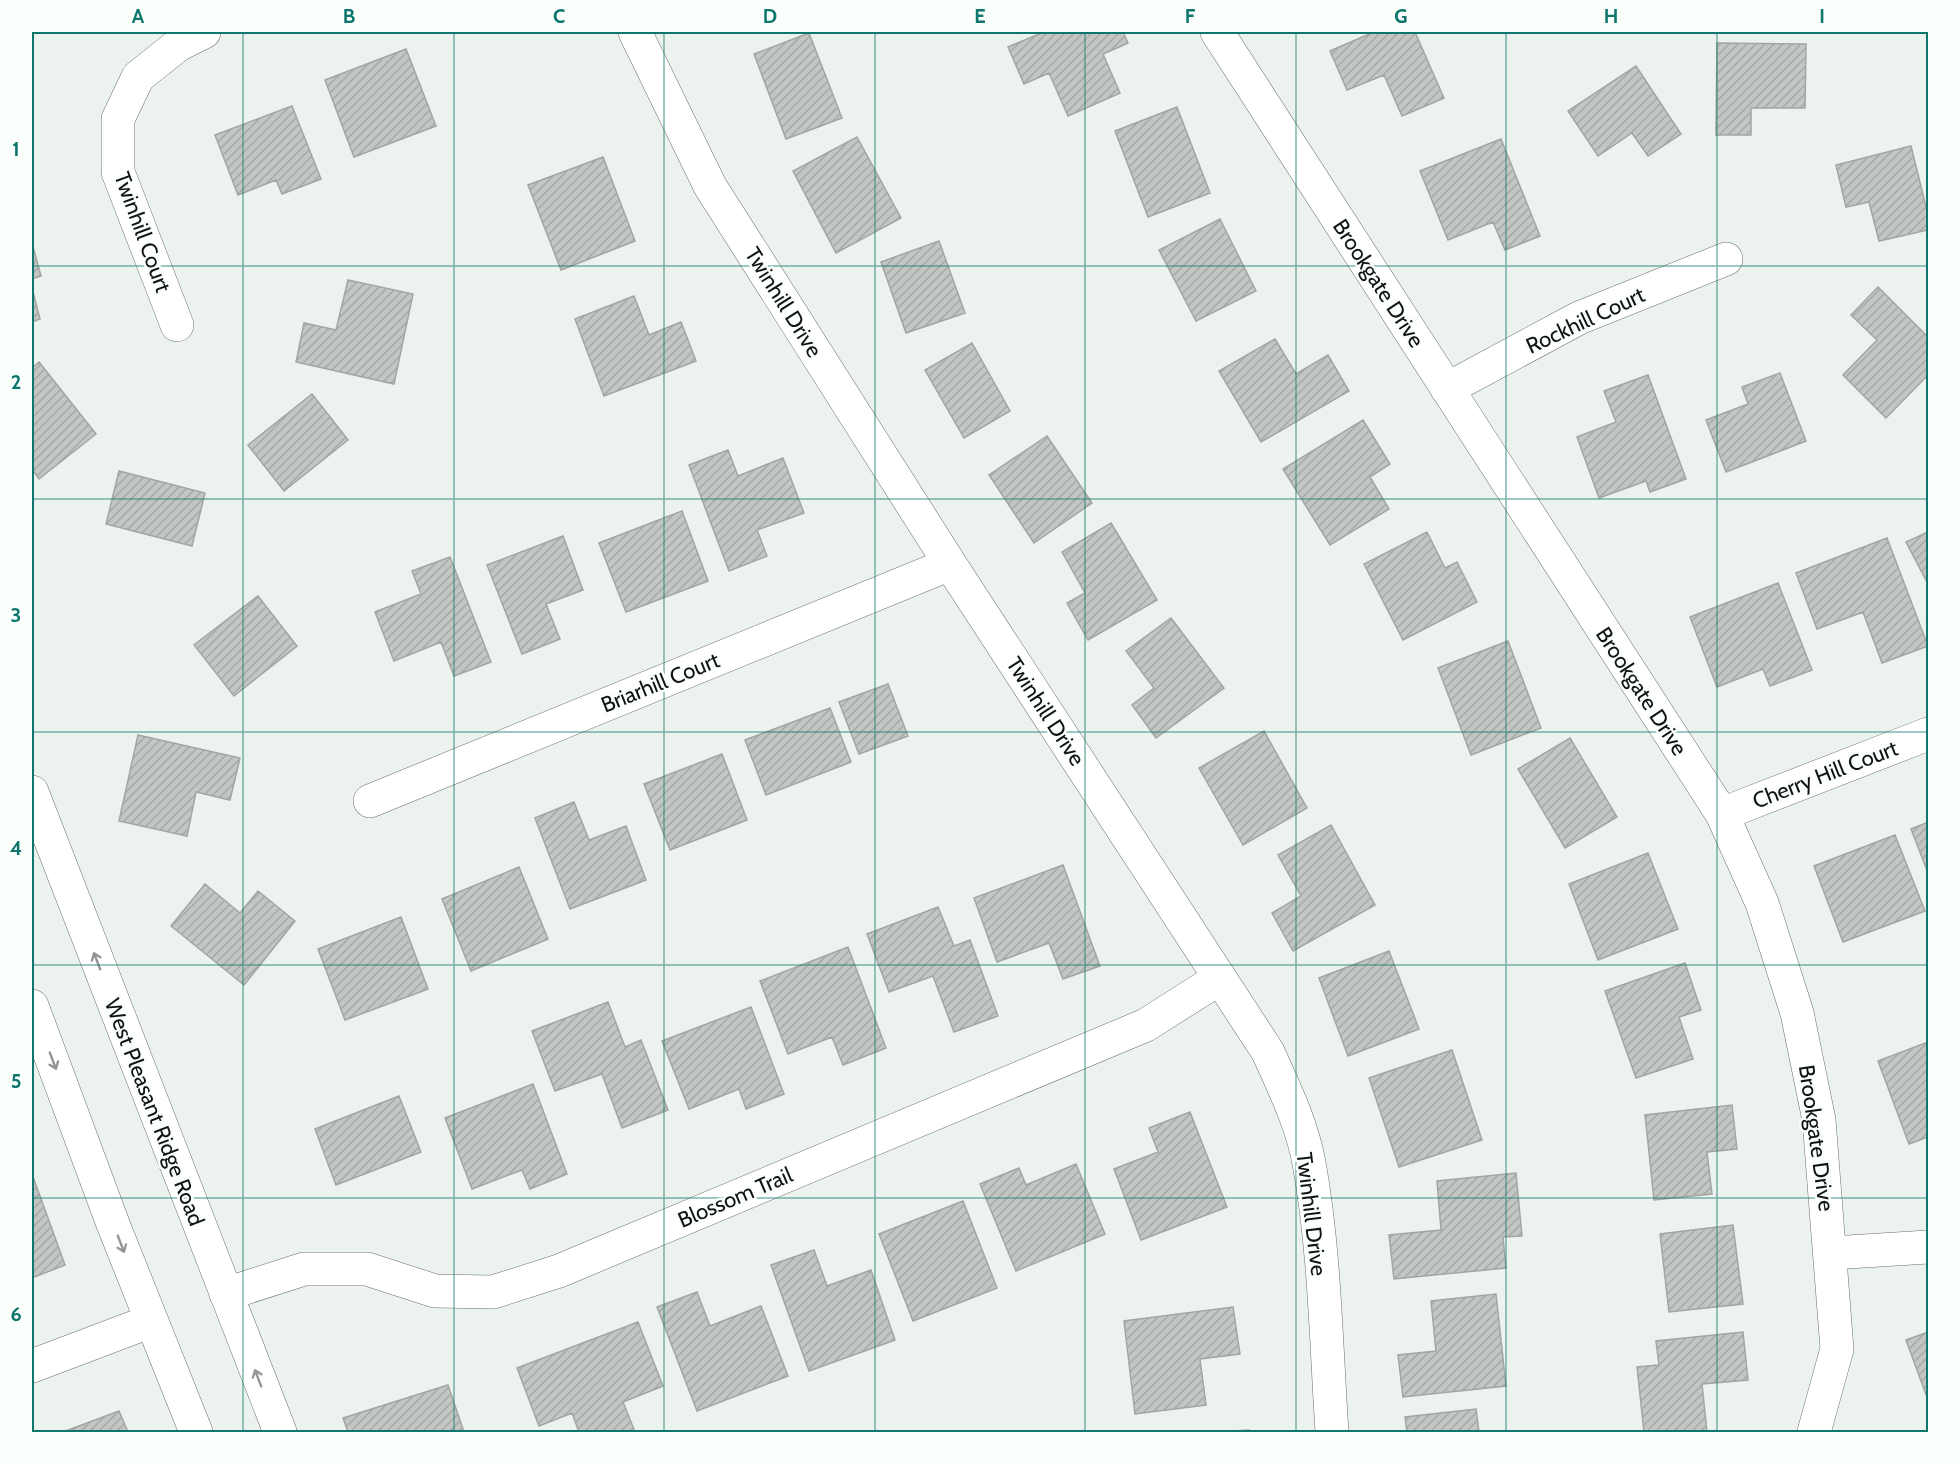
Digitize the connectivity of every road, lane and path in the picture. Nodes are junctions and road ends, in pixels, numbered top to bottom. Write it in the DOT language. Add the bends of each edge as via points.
graph roads {
  1 [pos="204,32"];
  2 [pos="635,32"];
  3 [pos="1217,32"];
  4 [pos="1726,259"];
  5 [pos="177,325"];
  6 [pos="1447,388"];
  7 [pos="950,564"];
  8 [pos="1929,734"];
  9 [pos="32,792"];
  10 [pos="370,801"];
  11 [pos="1722,814"];
  12 [pos="1220,978"];
  13 [pos="32,1006"];
  14 [pos="1929,1247"];
  15 [pos="1832,1253"];
  16 [pos="226,1294"];
  17 [pos="151,1321"];
  18 [pos="32,1366"];
  19 [pos="196,1432"];
  20 [pos="280,1432"];
  21 [pos="1332,1432"];
  22 [pos="1814,1432"];
  1 -- 5 [label="street, Twinhill Court" via="178,45 138,77 118,119 118,172"];
  2 -- 7 [label="street, Twinhill Drive" via="710,186"];
  3 -- 6 [label="street, Brookgate Drive"];
  4 -- 6 [label="street, Rockhill Court" via="1579,318"];
  6 -- 11 [label="street, Brookgate Drive"];
  7 -- 10 [label="street, Briarhill Court"];
  7 -- 12 [label="street, Twinhill Drive"];
  8 -- 11 [label="street, Cherry Hill Court"];
  16 -- 9 [label="street, West Pleasant Ridge Road, one-way"];
  11 -- 15 [label="street, Brookgate Drive" via="1762,903 1797,1013 1819,1120"];
  12 -- 16 [label="street, Blossom Trail" via="1146,1025 559,1271 493,1292 435,1291 367,1269 304,1269"];
  12 -- 21 [label="street, Twinhill Drive" via="1268,1052 1293,1108 1309,1162"];
  13 -- 17 [label="street, one-way"];
  14 -- 15 [label="street"];
  15 -- 22 [label="street, Brookgate Drive" via="1837,1349"];
  20 -- 16 [label="street, West Pleasant Ridge Road, one-way"];
  17 -- 18 [label="street"];
  17 -- 19 [label="street"];
}
